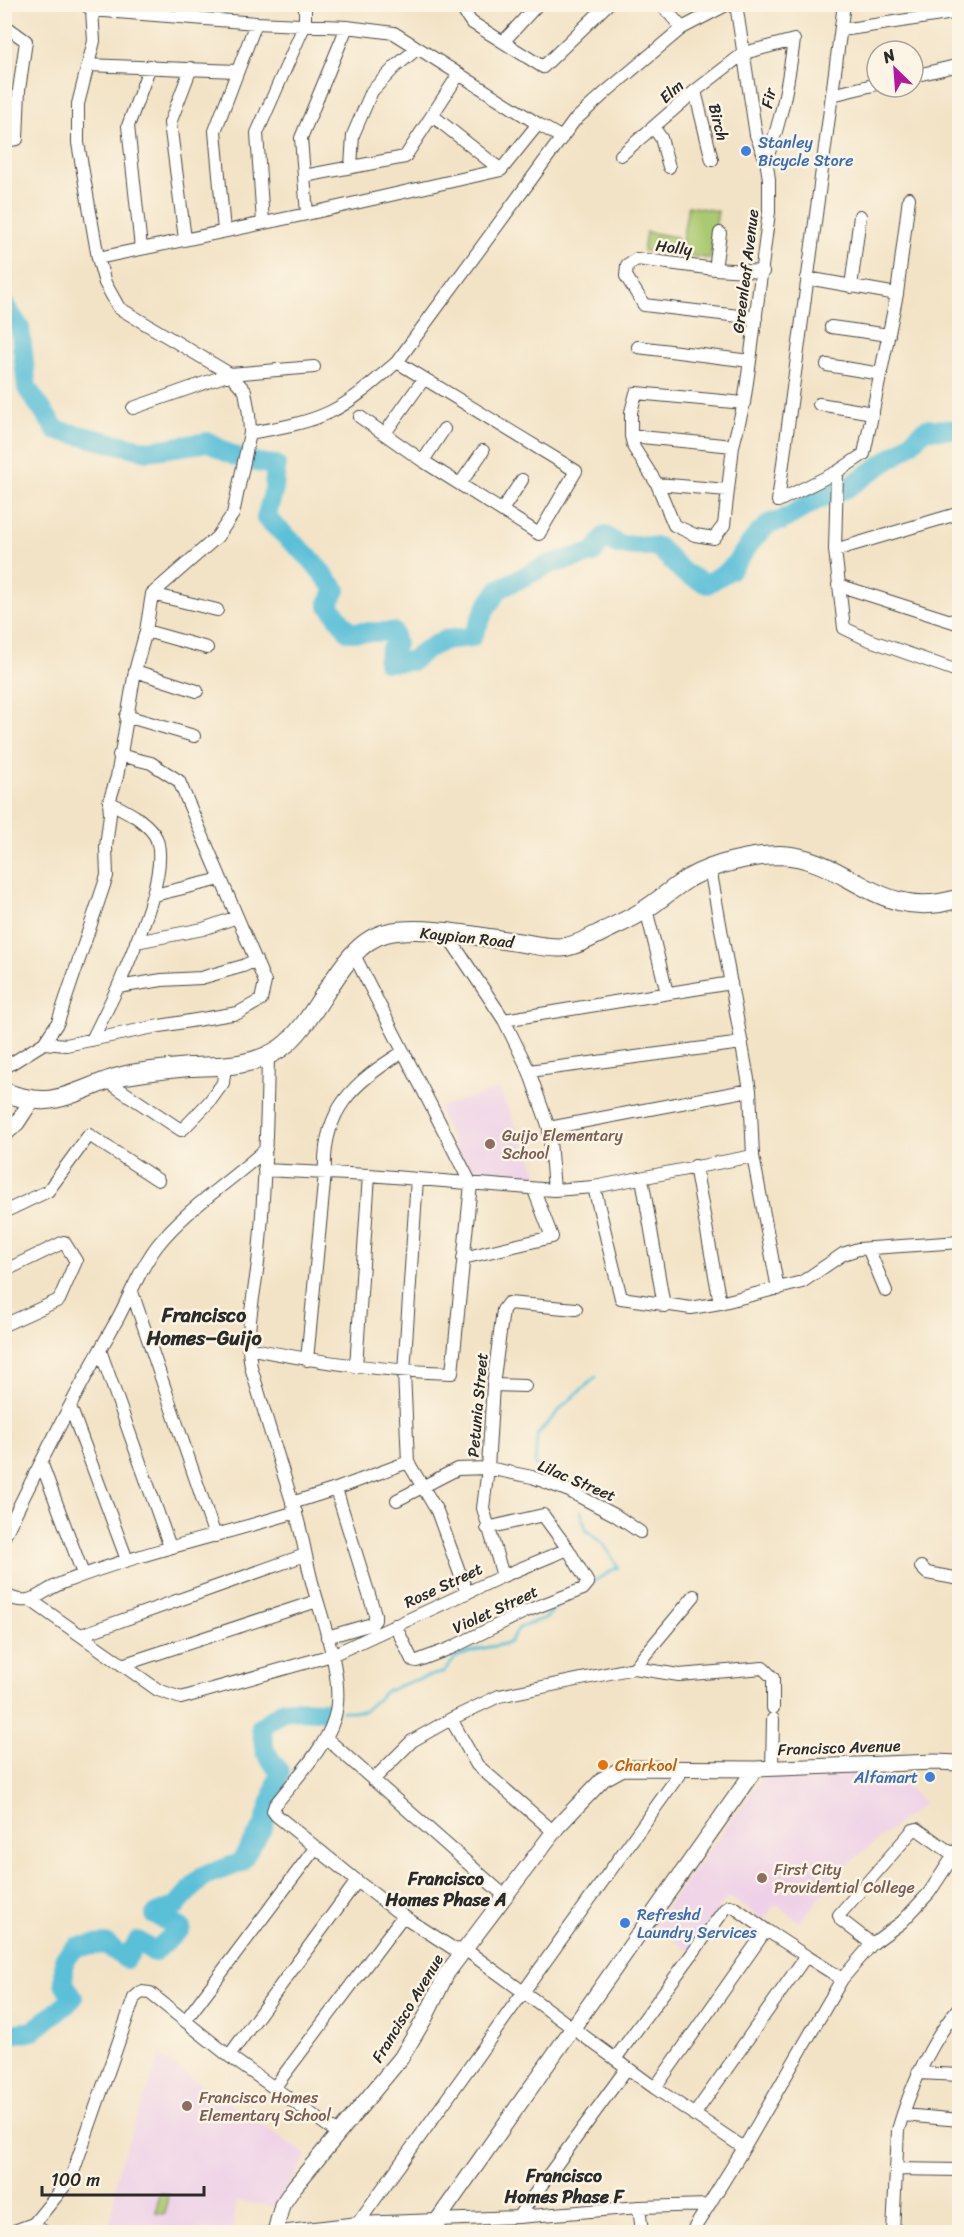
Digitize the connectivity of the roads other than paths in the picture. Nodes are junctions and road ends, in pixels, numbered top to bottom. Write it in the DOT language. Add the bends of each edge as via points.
graph roads {
  1 [pos="305,4"];
  2 [pos="465,4"];
  3 [pos="538,4"];
  4 [pos="608,4"];
  5 [pos="661,4"];
  6 [pos="728,4"];
  7 [pos="736,4"];
  8 [pos="844,4"];
  9 [pos="88,7"];
  10 [pos="960,12"];
  11 [pos="256,23"];
  12 [pos="305,24"];
  13 [pos="4,25"];
  14 [pos="347,27"];
  15 [pos="682,28"];
  16 [pos="842,30"];
  17 [pos="503,42"];
  18 [pos="418,48"];
  19 [pos="744,53"];
  20 [pos="88,64"];
  21 [pos="960,65"];
  22 [pos="150,66"];
  23 [pos="191,68"];
  24 [pos="236,71"];
  25 [pos="925,73"];
  26 [pos="459,74"];
  27 [pos="865,87"];
  28 [pos="695,91"];
  29 [pos="832,95"];
  30 [pos="433,116"];
  31 [pos="538,124"];
  32 [pos="654,128"];
  33 [pos="562,138"];
  34 [pos="4,141"];
  35 [pos="621,155"];
  36 [pos="712,160"];
  37 [pos="766,160"];
  38 [pos="351,167"];
  39 [pos="669,167"];
  40 [pos="501,170"];
  41 [pos="304,176"];
  42 [pos="909,198"];
  43 [pos="307,214"];
  44 [pos="860,216"];
  45 [pos="263,223"];
  46 [pos="224,231"];
  47 [pos="720,233"];
  48 [pos="185,239"];
  49 [pos="141,249"];
  50 [pos="98,258"];
  51 [pos="715,269"];
  52 [pos="763,272"];
  53 [pos="807,278"];
  54 [pos="851,287"];
  55 [pos="897,294"];
  56 [pos="756,318"];
  57 [pos="831,327"];
  58 [pos="889,335"];
  59 [pos="638,347"];
  60 [pos="750,361"];
  61 [pos="397,362"];
  62 [pos="827,365"];
  63 [pos="314,367"];
  64 [pos="230,374"];
  65 [pos="881,374"];
  66 [pos="423,380"];
  67 [pos="744,402"];
  68 [pos="819,404"];
  69 [pos="133,408"];
  70 [pos="873,413"];
  71 [pos="360,417"];
  72 [pos="444,429"];
  73 [pos="250,433"];
  74 [pos="384,434"];
  75 [pos="631,436"];
  76 [pos="733,446"];
  77 [pos="483,451"];
  78 [pos="423,461"];
  79 [pos="837,476"];
  80 [pos="522,480"];
  81 [pos="460,484"];
  82 [pos="657,484"];
  83 [pos="727,490"];
  84 [pos="502,510"];
  85 [pos="960,513"];
  86 [pos="835,550"];
  87 [pos="838,585"];
  88 [pos="152,594"];
  89 [pos="217,610"];
  90 [pos="960,624"];
  91 [pos="146,632"];
  92 [pos="207,648"];
  93 [pos="135,671"];
  94 [pos="960,672"];
  95 [pos="197,691"];
  96 [pos="126,716"];
  97 [pos="194,736"];
  98 [pos="119,755"];
  99 [pos="109,802"];
  100 [pos="710,868"];
  101 [pos="221,879"];
  102 [pos="153,895"];
  103 [pos="960,898"];
  104 [pos="646,909"];
  105 [pos="237,917"];
  106 [pos="446,933"];
  107 [pos="136,942"];
  108 [pos="354,955"];
  109 [pos="256,960"];
  110 [pos="731,983"];
  111 [pos="118,987"];
  112 [pos="667,993"];
  113 [pos="504,1020"];
  114 [pos="92,1040"];
  115 [pos="45,1043"];
  116 [pos="742,1043"];
  117 [pos="403,1052"];
  118 [pos="268,1055"];
  119 [pos="225,1066"];
  120 [pos="4,1068"];
  121 [pos="529,1071"];
  122 [pos="107,1081"];
  123 [pos="750,1090"];
  124 [pos="4,1092"];
  125 [pos="32,1100"];
  126 [pos="549,1128"];
  127 [pos="4,1135"];
  128 [pos="266,1149"];
  129 [pos="753,1156"];
  130 [pos="695,1166"];
  131 [pos="264,1170"];
  132 [pos="325,1173"];
  133 [pos="369,1175"];
  134 [pos="642,1178"];
  135 [pos="417,1179"];
  136 [pos="158,1180"];
  137 [pos="471,1184"];
  138 [pos="594,1186"];
  139 [pos="534,1190"];
  140 [pos="554,1190"];
  141 [pos="4,1212"];
  142 [pos="960,1242"];
  143 [pos="868,1248"];
  144 [pos="463,1258"];
  145 [pos="4,1270"];
  146 [pos="778,1289"];
  147 [pos="886,1291"];
  148 [pos="132,1292"];
  149 [pos="720,1303"];
  150 [pos="664,1306"];
  151 [pos="576,1309"];
  152 [pos="4,1325"];
  153 [pos="248,1348"];
  154 [pos="100,1350"];
  155 [pos="307,1360"];
  156 [pos="356,1367"];
  157 [pos="404,1372"];
  158 [pos="493,1385"];
  159 [pos="525,1386"];
  160 [pos="70,1406"];
  161 [pos="41,1462"];
  162 [pos="408,1462"];
  163 [pos="488,1468"];
  164 [pos="423,1487"];
  165 [pos="336,1489"];
  166 [pos="397,1500"];
  167 [pos="294,1507"];
  168 [pos="487,1528"];
  169 [pos="640,1532"];
  170 [pos="215,1536"];
  171 [pos="4,1537"];
  172 [pos="170,1547"];
  173 [pos="568,1549"];
  174 [pos="305,1555"];
  175 [pos="127,1560"];
  176 [pos="921,1568"];
  177 [pos="83,1574"];
  178 [pos="503,1576"];
  179 [pos="960,1578"];
  180 [pos="467,1593"];
  181 [pos="4,1594"];
  182 [pos="694,1596"];
  183 [pos="32,1601"];
  184 [pos="317,1601"];
  185 [pos="395,1625"];
  186 [pos="81,1635"];
  187 [pos="327,1637"];
  188 [pos="332,1654"];
  189 [pos="122,1665"];
  190 [pos="634,1668"];
  191 [pos="451,1719"];
  192 [pos="326,1738"];
  193 [pos="960,1763"];
  194 [pos="772,1768"];
  195 [pos="683,1769"];
  196 [pos="755,1769"];
  197 [pos="373,1780"];
  198 [pos="554,1832"];
  199 [pos="316,1847"];
  200 [pos="957,1850"];
  201 [pos="357,1881"];
  202 [pos="506,1897"];
  203 [pos="404,1916"];
  204 [pos="766,1930"];
  205 [pos="872,1944"];
  206 [pos="466,1950"];
  207 [pos="806,1956"];
  208 [pos="842,1979"];
  209 [pos="523,1992"];
  210 [pos="960,2006"];
  211 [pos="185,2021"];
  212 [pos="573,2027"];
  213 [pos="229,2055"];
  214 [pos="615,2059"];
  215 [pos="627,2068"];
  216 [pos="918,2073"];
  217 [pos="960,2076"];
  218 [pos="274,2088"];
  219 [pos="655,2088"];
  220 [pos="694,2115"];
  221 [pos="903,2115"];
  222 [pos="960,2120"];
  223 [pos="338,2133"];
  224 [pos="744,2148"];
  225 [pos="896,2169"];
  226 [pos="960,2170"];
  227 [pos="709,2205"];
  228 [pos="639,2207"];
  229 [pos="518,2217"];
  230 [pos="358,2223"];
  231 [pos="437,2227"];
  232 [pos="37,2229"];
  233 [pos="16,2232"];
  234 [pos="275,2232"];
  235 [pos="280,2232"];
  236 [pos="642,2232"];
  237 [pos="692,2232"];
  238 [pos="893,2232"];
  1 -- 12 [label="street"];
  2 -- 17 [label="street" via="471,22"];
  3 -- 17 [label="street"];
  4 -- 17 [label="street" via="543,67"];
  5 -- 15 [label="street"];
  6 -- 15 [label="street"];
  7 -- 19 [label="street, Greenleaf Avenue"];
  8 -- 16 [label="street"];
  9 -- 11 [label="street"];
  9 -- 20 [label="street" via="94,41"];
  10 -- 16 [label="street"];
  11 -- 12 [label="street"];
  11 -- 24 [label="street"];
  12 -- 14 [label="street"];
  12 -- 45 [label="street" via="257,133"];
  13 -- 34 [label="street" via="26,41 17,139"];
  14 -- 18 [label="street" via="394,33"];
  14 -- 41 [label="street" via="301,138"];
  15 -- 33 [label="street" via="574,121"];
  16 -- 29 [label="street"];
  18 -- 26 [label="street"];
  18 -- 38 [label="street" via="372,91 353,135"];
  19 -- 28 [label="street, Elm"];
  19 -- 37 [label="street, Greenleaf Avenue" via="756,135"];
  19 -- 37 [label="street, Fir" via="794,40 779,127"];
  20 -- 22 [label="street"];
  20 -- 50 [label="street" via="78,104 78,143"];
  21 -- 25 [label="street"];
  22 -- 23 [label="street"];
  22 -- 49 [label="street" via="128,126"];
  23 -- 24 [label="street"];
  23 -- 48 [label="street" via="170,123"];
  24 -- 46 [label="street" via="214,131"];
  26 -- 30 [label="street"];
  26 -- 31 [label="street"];
  27 -- 29 [label="street"];
  28 -- 32 [label="street, Elm"];
  28 -- 36 [label="street, Birch"];
  29 -- 53 [label="street"];
  30 -- 38 [label="street" via="405,157"];
  30 -- 40 [label="street"];
  31 -- 33 [label="street"];
  31 -- 40 [label="street"];
  32 -- 35 [label="street, Elm"];
  32 -- 39 [label="street"];
  33 -- 61 [label="street"];
  37 -- 52 [label="street, Greenleaf Avenue" via="769,212"];
  38 -- 41 [label="street"];
  40 -- 43 [label="street"];
  41 -- 43 [label="street"];
  42 -- 55 [label="street"];
  43 -- 45 [label="street"];
  44 -- 54 [label="street"];
  45 -- 46 [label="street"];
  46 -- 48 [label="street"];
  47 -- 51 [label="street"];
  48 -- 49 [label="street"];
  49 -- 50 [label="street"];
  50 -- 64 [label="street" via="105,283 119,308"];
  51 -- 52 [label="street, Holly"];
  51 -- 56 [label="street, Holly" via="638,259 627,265 626,276 644,305"];
  52 -- 56 [label="street, Greenleaf Avenue"];
  53 -- 54 [label="street"];
  53 -- 79 [label="street" via="778,501"];
  54 -- 55 [label="street"];
  55 -- 58 [label="street"];
  56 -- 60 [label="street, Greenleaf Avenue"];
  57 -- 58 [label="street"];
  58 -- 65 [label="street"];
  59 -- 60 [label="street"];
  60 -- 67 [label="street, Greenleaf Avenue"];
  61 -- 66 [label="street"];
  61 -- 73 [label="street" via="331,412"];
  62 -- 65 [label="street"];
  63 -- 64 [label="street"];
  64 -- 69 [label="street"];
  64 -- 73 [label="street" via="245,391"];
  65 -- 70 [label="street"];
  66 -- 74 [label="street"];
  66 -- 84 [label="street" via="576,471 539,534"];
  67 -- 75 [label="street" via="636,393"];
  67 -- 76 [label="street, Greenleaf Avenue"];
  68 -- 70 [label="street"];
  70 -- 79 [label="street" via="864,453"];
  71 -- 74 [label="street"];
  72 -- 78 [label="street"];
  73 -- 88 [label="street" via="233,514 217,537"];
  74 -- 78 [label="street"];
  75 -- 76 [label="street"];
  75 -- 82 [label="street" via="634,448"];
  76 -- 83 [label="street, Greenleaf Avenue"];
  77 -- 81 [label="street"];
  78 -- 81 [label="street"];
  79 -- 86 [label="street"];
  80 -- 84 [label="street"];
  81 -- 84 [label="street"];
  82 -- 83 [label="street"];
  82 -- 83 [label="street, Greenleaf Avenue" via="674,525 695,535 714,538 724,525"];
  85 -- 86 [label="street"];
  86 -- 87 [label="street"];
  87 -- 90 [label="street"];
  87 -- 94 [label="street" via="844,628"];
  88 -- 89 [label="street"];
  88 -- 91 [label="street"];
  91 -- 92 [label="street"];
  91 -- 93 [label="street"];
  93 -- 95 [label="street"];
  93 -- 96 [label="street"];
  96 -- 97 [label="street"];
  96 -- 98 [label="street"];
  98 -- 99 [label="street"];
  98 -- 101 [label="street" via="151,763 179,781"];
  99 -- 102 [label="street" via="142,820 155,836 160,856"];
  99 -- 115 [label="street" via="107,876 58,1022"];
  100 -- 103 [label="main road, Kaypian Road" via="779,855 805,858 873,893 905,904"];
  100 -- 104 [label="main road, Kaypian Road" via="687,879"];
  100 -- 110 [label="street"];
  101 -- 102 [label="street"];
  101 -- 105 [label="street"];
  102 -- 107 [label="street"];
  104 -- 106 [label="main road, Kaypian Road" via="565,947"];
  104 -- 112 [label="street"];
  105 -- 107 [label="street" via="203,929"];
  105 -- 109 [label="street"];
  106 -- 108 [label="main road, Kaypian Road" via="386,933 369,940"];
  106 -- 113 [label="street"];
  107 -- 111 [label="street"];
  108 -- 117 [label="street"];
  108 -- 118 [label="main road, Kaypian Road" via="302,1027"];
  109 -- 111 [label="street" via="201,978"];
  109 -- 114 [label="street" via="265,982 261,1000 238,1013"];
  110 -- 112 [label="street"];
  110 -- 116 [label="street"];
  111 -- 114 [label="street"];
  112 -- 113 [label="street"];
  113 -- 121 [label="street"];
  114 -- 115 [label="street" via="66,1045"];
  115 -- 120 [label="street"];
  116 -- 121 [label="street"];
  116 -- 123 [label="street"];
  117 -- 132 [label="street" via="373,1071 340,1106 329,1132"];
  117 -- 137 [label="street"];
  118 -- 119 [label="main road, Kaypian Road"];
  118 -- 128 [label="street"];
  119 -- 122 [label="main road, Kaypian Road" via="170,1069"];
  119 -- 122 [label="street" via="223,1083 180,1130"];
  121 -- 126 [label="street"];
  122 -- 125 [label="main road, Kaypian Road" via="49,1100"];
  123 -- 126 [label="street"];
  123 -- 129 [label="street"];
  124 -- 125 [label="main road, Kaypian Road"];
  125 -- 127 [label="street"];
  126 -- 140 [label="street"];
  128 -- 131 [label="street"];
  128 -- 148 [label="street" via="181,1221 142,1268"];
  129 -- 130 [label="street"];
  129 -- 146 [label="street"];
  130 -- 134 [label="street"];
  130 -- 149 [label="street"];
  131 -- 132 [label="street"];
  131 -- 153 [label="street"];
  132 -- 133 [label="street"];
  132 -- 155 [label="street"];
  133 -- 135 [label="street"];
  133 -- 156 [label="street"];
  134 -- 138 [label="street"];
  134 -- 150 [label="street"];
  135 -- 137 [label="street"];
  135 -- 157 [label="street"];
  136 -- 141 [label="street" via="88,1135 48,1191"];
  137 -- 139 [label="street"];
  137 -- 144 [label="street"];
  138 -- 140 [label="street"];
  138 -- 150 [label="street" via="621,1298"];
  139 -- 140 [label="street"];
  139 -- 144 [label="street" via="552,1237"];
  142 -- 143 [label="street"];
  143 -- 146 [label="street" via="843,1254 802,1282"];
  143 -- 147 [label="street"];
  144 -- 157 [label="street" via="452,1373"];
  145 -- 152 [label="street" via="64,1242 76,1261 59,1300"];
  146 -- 149 [label="street"];
  148 -- 154 [label="street"];
  148 -- 170 [label="street"];
  149 -- 150 [label="street" via="691,1308"];
  151 -- 158 [label="street, Petunia Street" via="505,1305"];
  153 -- 155 [label="street"];
  153 -- 167 [label="street"];
  154 -- 160 [label="street"];
  154 -- 172 [label="street"];
  155 -- 156 [label="street"];
  156 -- 157 [label="street"];
  157 -- 162 [label="street"];
  158 -- 159 [label="street"];
  158 -- 163 [label="street, Petunia Street"];
  160 -- 161 [label="street"];
  160 -- 175 [label="street"];
  161 -- 171 [label="street"];
  161 -- 177 [label="street"];
  162 -- 164 [label="street"];
  162 -- 165 [label="street"];
  163 -- 164 [label="street, Lilac Street" via="457,1469"];
  163 -- 168 [label="street, Petunia Street" via="483,1508"];
  163 -- 169 [label="street, Lilac Street" via="532,1477 569,1491"];
  164 -- 166 [label="street, Lilac Street"];
  164 -- 180 [label="street" via="437,1511"];
  165 -- 167 [label="street"];
  165 -- 187 [label="street" via="375,1620"];
  167 -- 170 [label="street"];
  167 -- 174 [label="street"];
  168 -- 173 [label="street" via="543,1515"];
  168 -- 178 [label="street, Petunia Street"];
  170 -- 172 [label="street"];
  172 -- 175 [label="street"];
  173 -- 178 [label="street, Rose Street"];
  173 -- 185 [label="street, Violet Street" via="588,1581 583,1589 524,1612 451,1648 412,1660"];
  174 -- 184 [label="street"];
  174 -- 186 [label="street"];
  175 -- 177 [label="street"];
  176 -- 179 [label="street" via="927,1573"];
  177 -- 183 [label="street" via="51,1587"];
  178 -- 180 [label="street, Rose Street"];
  180 -- 185 [label="street, Rose Street"];
  181 -- 183 [label="street" via="14,1600"];
  182 -- 190 [label="street"];
  183 -- 186 [label="street, Rose Street"];
  184 -- 187 [label="street"];
  184 -- 189 [label="street"];
  185 -- 188 [label="street, Rose Street"];
  186 -- 189 [label="street, Rose Street"];
  187 -- 188 [label="street"];
  188 -- 189 [label="street, Rose Street" via="181,1698 158,1690"];
  188 -- 192 [label="street" via="338,1702"];
  190 -- 191 [label="street" via="498,1696"];
  190 -- 194 [label="street" via="679,1675 763,1668 773,1678"];
  191 -- 197 [label="street" via="412,1741"];
  191 -- 198 [label="street" via="477,1765"];
  192 -- 197 [label="street"];
  192 -- 199 [label="street" via="273,1811"];
  193 -- 194 [label="street, Francisco Avenue"];
  194 -- 196 [label="street, Francisco Avenue"];
  195 -- 196 [label="street, Francisco Avenue"];
  195 -- 198 [label="street, Francisco Avenue" via="623,1768 603,1779"];
  195 -- 209 [label="street"];
  196 -- 212 [label="street"];
  197 -- 202 [label="street"];
  198 -- 202 [label="street, Francisco Avenue"];
  199 -- 201 [label="street"];
  199 -- 211 [label="street"];
  200 -- 205 [label="street" via="929,1893 902,1922"];
  200 -- 205 [label="street" via="913,1830 839,1915"];
  201 -- 203 [label="street"];
  201 -- 213 [label="street"];
  202 -- 206 [label="street, Francisco Avenue"];
  203 -- 206 [label="street" via="454,1949"];
  203 -- 218 [label="street"];
  204 -- 207 [label="street"];
  204 -- 214 [label="street" via="734,1907 725,1909"];
  204 -- 219 [label="street"];
  205 -- 208 [label="street"];
  206 -- 209 [label="street"];
  206 -- 223 [label="street, Francisco Avenue" via="447,1973 401,2058"];
  207 -- 208 [label="street"];
  207 -- 220 [label="street"];
  208 -- 224 [label="street"];
  209 -- 212 [label="street"];
  209 -- 230 [label="street"];
  210 -- 216 [label="street" via="940,2031"];
  211 -- 213 [label="street"];
  211 -- 232 [label="street" via="150,1993 141,1992 134,1998 71,2178"];
  212 -- 214 [label="street"];
  212 -- 231 [label="street"];
  213 -- 218 [label="street"];
  214 -- 215 [label="street"];
  215 -- 219 [label="street"];
  215 -- 229 [label="street"];
  216 -- 217 [label="street"];
  216 -- 221 [label="street"];
  218 -- 223 [label="street"];
  219 -- 220 [label="street"];
  220 -- 224 [label="street"];
  221 -- 222 [label="street"];
  221 -- 225 [label="street" via="898,2130"];
  223 -- 234 [label="street, Francisco Avenue" via="282,2205"];
  224 -- 227 [label="street"];
  225 -- 226 [label="street"];
  225 -- 238 [label="street"];
  227 -- 228 [label="street"];
  227 -- 237 [label="street"];
  228 -- 229 [label="street"];
  228 -- 236 [label="street"];
  229 -- 231 [label="street"];
  230 -- 231 [label="street"];
  230 -- 235 [label="street"];
  232 -- 233 [label="street"];
}
